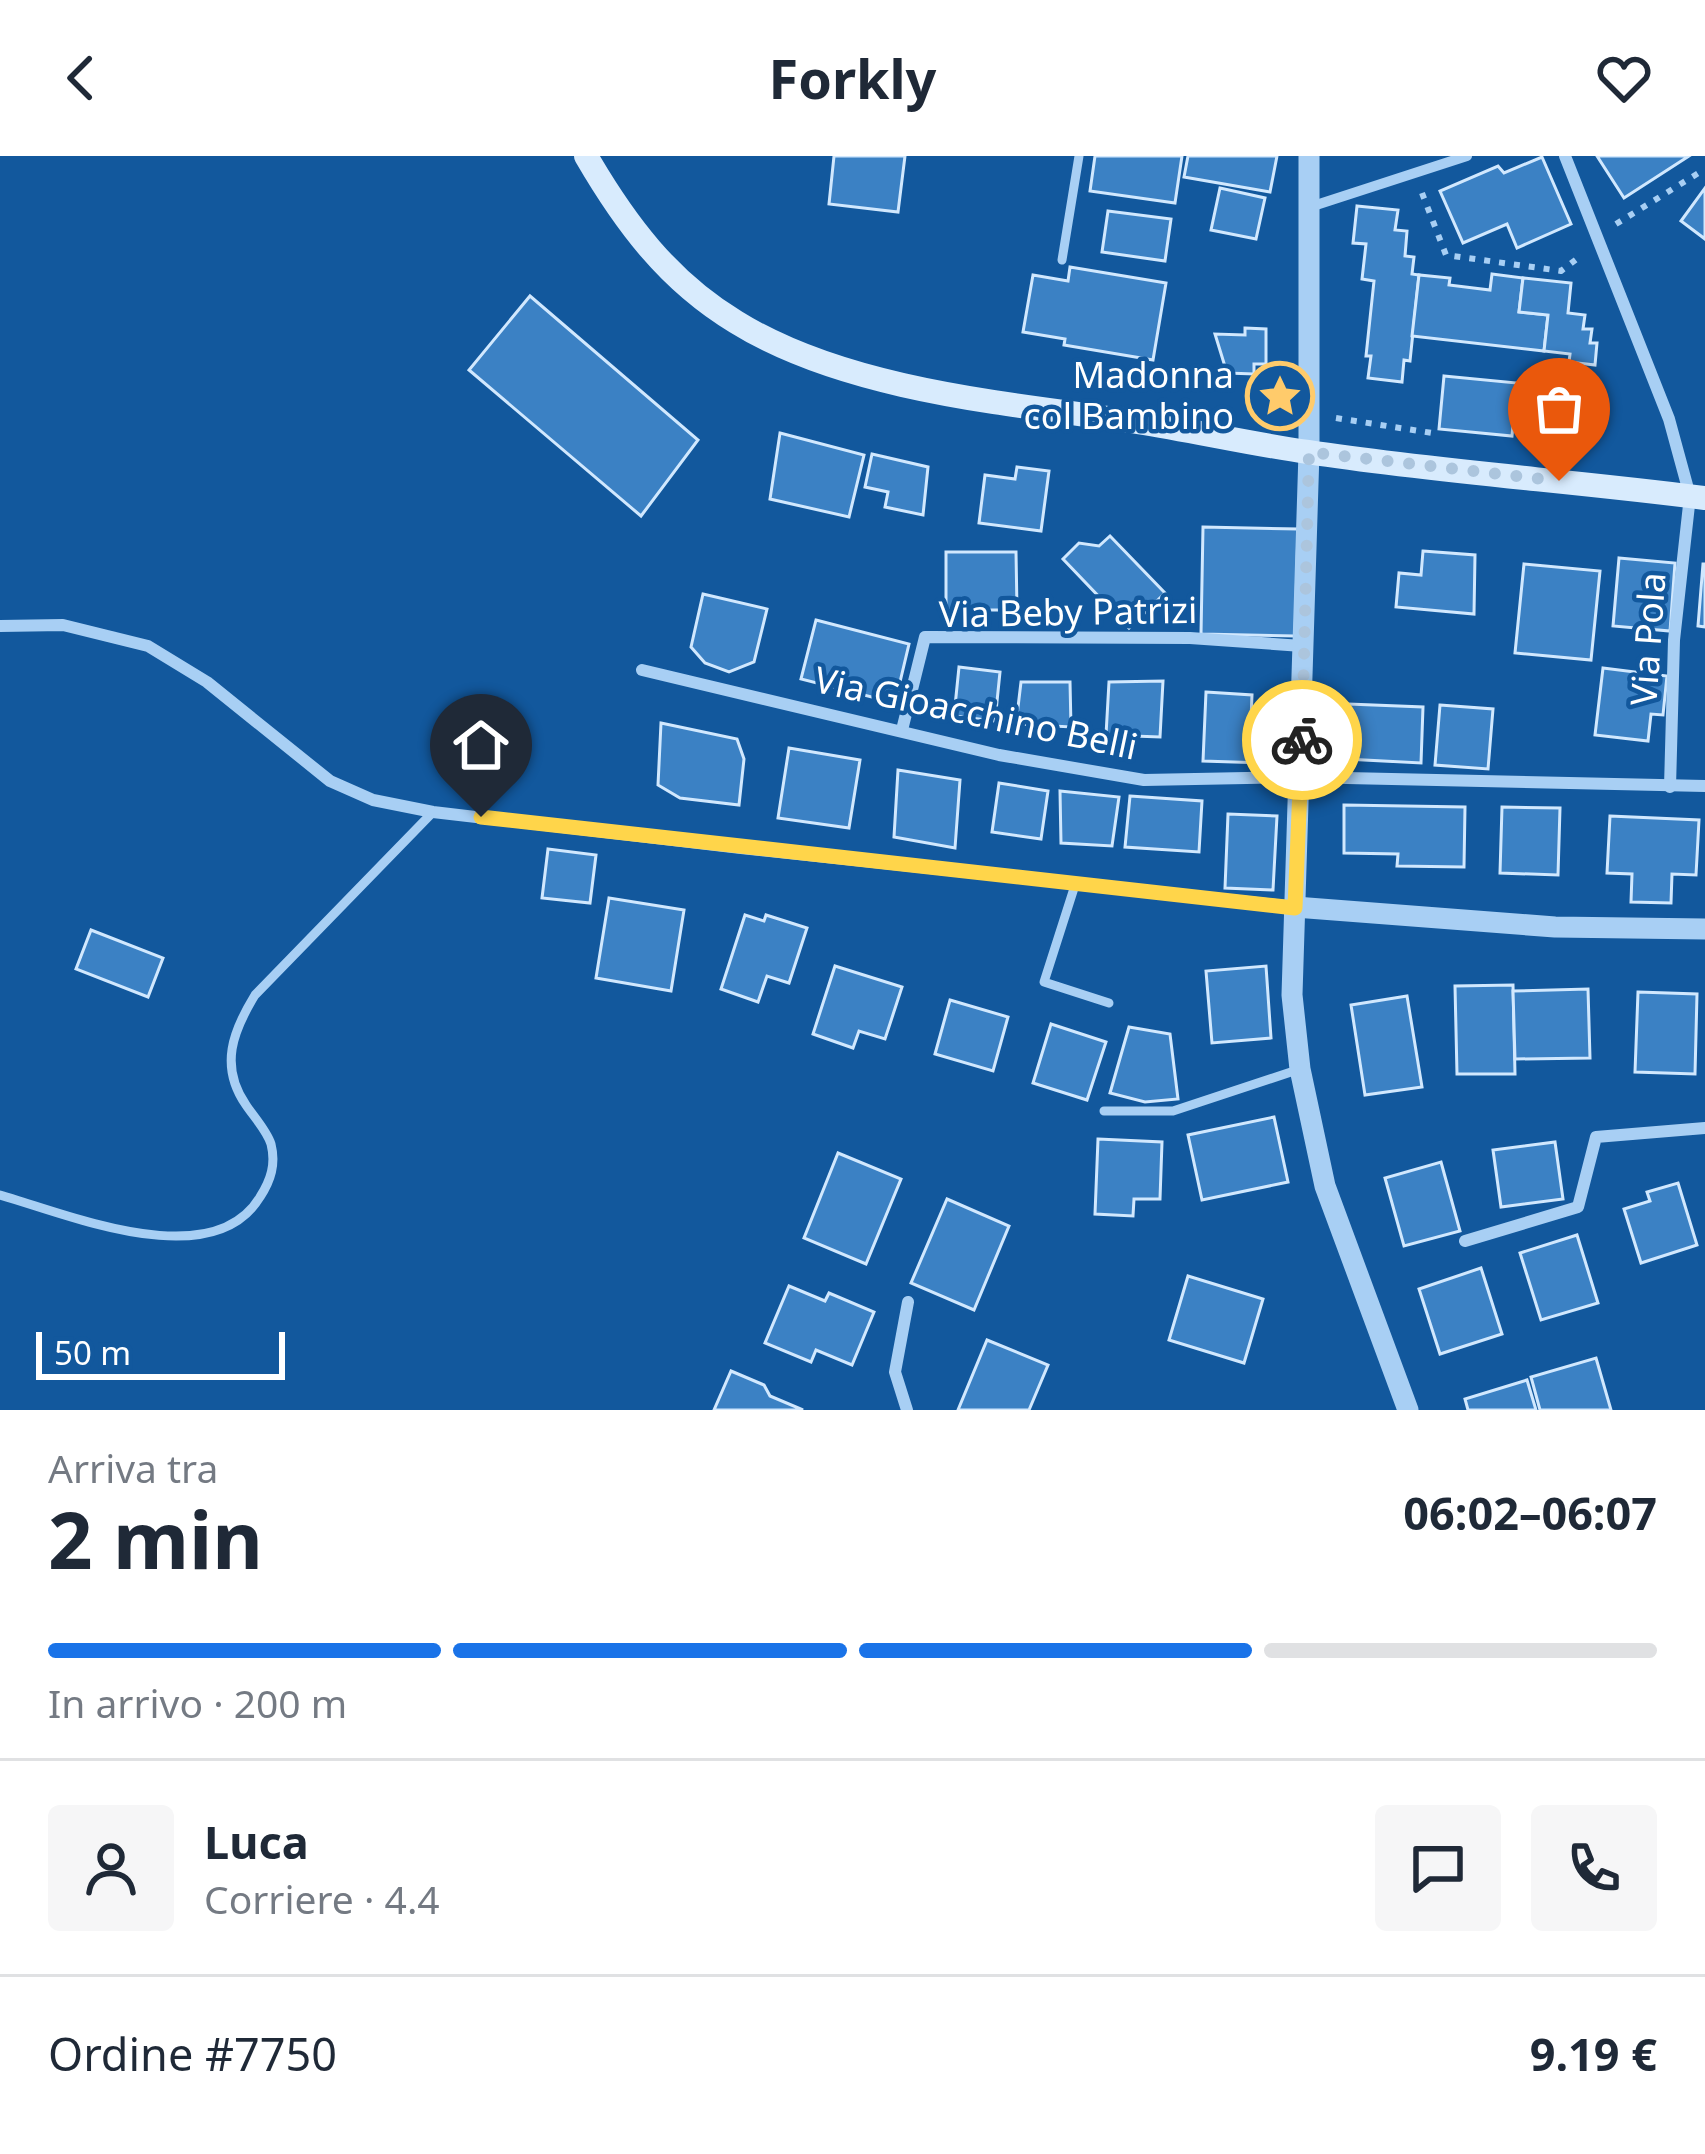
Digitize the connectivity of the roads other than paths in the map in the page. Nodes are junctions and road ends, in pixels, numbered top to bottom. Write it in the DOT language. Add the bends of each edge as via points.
graph roads {
  1 [pos="586,156"];
  2 [pos="1079,156"];
  3 [pos="1309,156"];
  4 [pos="1467,156"];
  5 [pos="1565,156"];
  6 [pos="1310,207"];
  7 [pos="1062,260"];
  8 [pos="1309,452"];
  9 [pos="1697,497"];
  10 [pos="0,626"];
  11 [pos="1302,646"];
  12 [pos="642,670"];
  13 [pos="902,730"];
  14 [pos="1302,777"];
  15 [pos="1705,786"];
  16 [pos="1670,787"];
  17 [pos="440,813"];
  18 [pos="1076,882"];
  19 [pos="1295,908"];
  20 [pos="1705,929"];
  21 [pos="1109,1003"];
  22 [pos="1300,1069"];
  23 [pos="1104,1111"];
  24 [pos="1705,1128"];
  25 [pos="0,1195"];
  26 [pos="1465,1241"];
  27 [pos="908,1302"];
  28 [pos="907,1410"];
  29 [pos="1408,1410"];
  1 -- 8 [label="main road" via="622,217 677,281 737,323 806,356 944,395"];
  2 -- 7 [label="lane"];
  3 -- 6 [label="street"];
  4 -- 6 [label="street"];
  5 -- 9 [label="street"];
  6 -- 8 [label="street"];
  8 -- 9 [label="main road"];
  8 -- 11 [label="street"];
  9 -- 16 [label="street, Via Pola" via="1674,640"];
  10 -- 17 [label="street" via="63,625 148,646 207,682 330,781 373,800"];
  11 -- 13 [label="street, Via Beby Patrizi" via="926,637"];
  11 -- 14 [label="street"];
  12 -- 13 [label="street, Via Gioacchino Belli"];
  13 -- 14 [label="street, Via Gioacchino Belli" via="1144,780"];
  14 -- 16 [label="street, Via Gioacchino Belli"];
  14 -- 19 [label="street"];
  15 -- 16 [label="street, Via Gioacchino Belli"];
  17 -- 18 [label="street"];
  17 -- 25 [label="lane" via="255,994 234,1028 229,1062 239,1095 271,1142 273,1171 258,1202 226,1226 190,1237 142,1234"];
  18 -- 19 [label="street"];
  18 -- 21 [label="lane" via="1044,982"];
  19 -- 20 [label="street"];
  19 -- 22 [label="street"];
  22 -- 23 [label="lane" via="1173,1112"];
  22 -- 29 [label="street" via="1325,1186"];
  24 -- 26 [label="street" via="1596,1137 1578,1207"];
  27 -- 28 [label="street" via="895,1372"];
}
